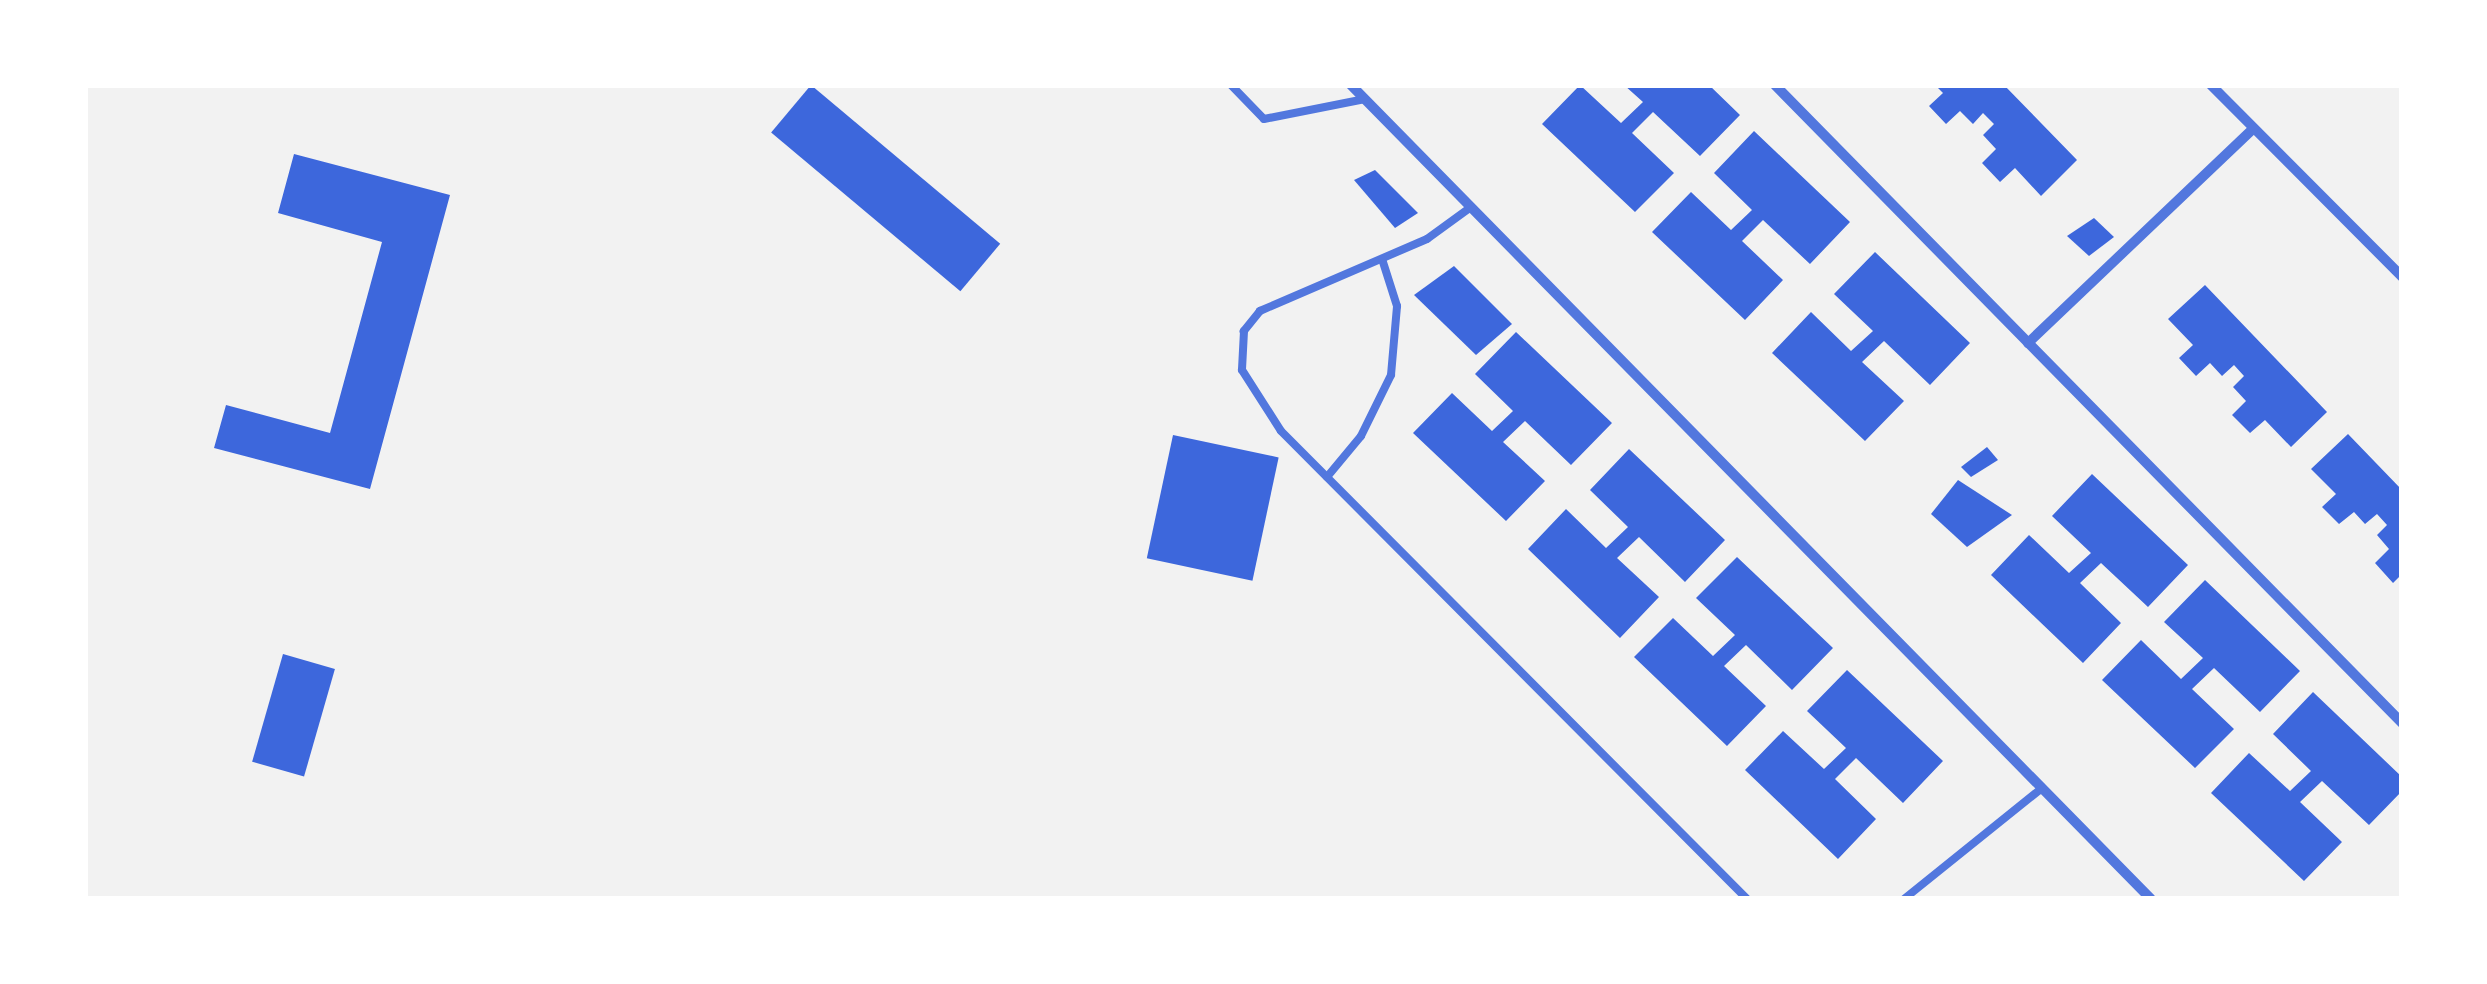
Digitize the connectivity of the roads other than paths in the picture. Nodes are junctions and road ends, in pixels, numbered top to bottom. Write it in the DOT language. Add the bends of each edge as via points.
graph roads {
  1 [pos="1231,85"];
  2 [pos="1351,85"];
  3 [pos="1775,85"];
  4 [pos="2211,85"];
  5 [pos="1365,100"];
  6 [pos="2253,130"];
  7 [pos="1471,207"];
  8 [pos="1382,259"];
  9 [pos="2402,277"];
  10 [pos="2028,344"];
  11 [pos="1328,477"];
  12 [pos="2402,724"];
  13 [pos="2042,788"];
  14 [pos="1747,899"];
  15 [pos="1904,899"];
  16 [pos="2152,899"];
  1 -- 5 [label="lane" via="1264,119"];
  2 -- 5 [label="street"];
  3 -- 10 [label="street"];
  4 -- 6 [label="street"];
  5 -- 7 [label="street"];
  6 -- 9 [label="street"];
  6 -- 10 [label="street"];
  7 -- 8 [label="lane" via="1427,239"];
  7 -- 13 [label="street"];
  8 -- 11 [label="lane" via="1397,306 1391,376 1361,436"];
  8 -- 11 [label="lane" via="1260,311 1241,343 1242,370 1280,431"];
  10 -- 12 [label="street"];
  11 -- 14 [label="lane"];
  13 -- 15 [label="lane"];
  13 -- 16 [label="street"];
}
